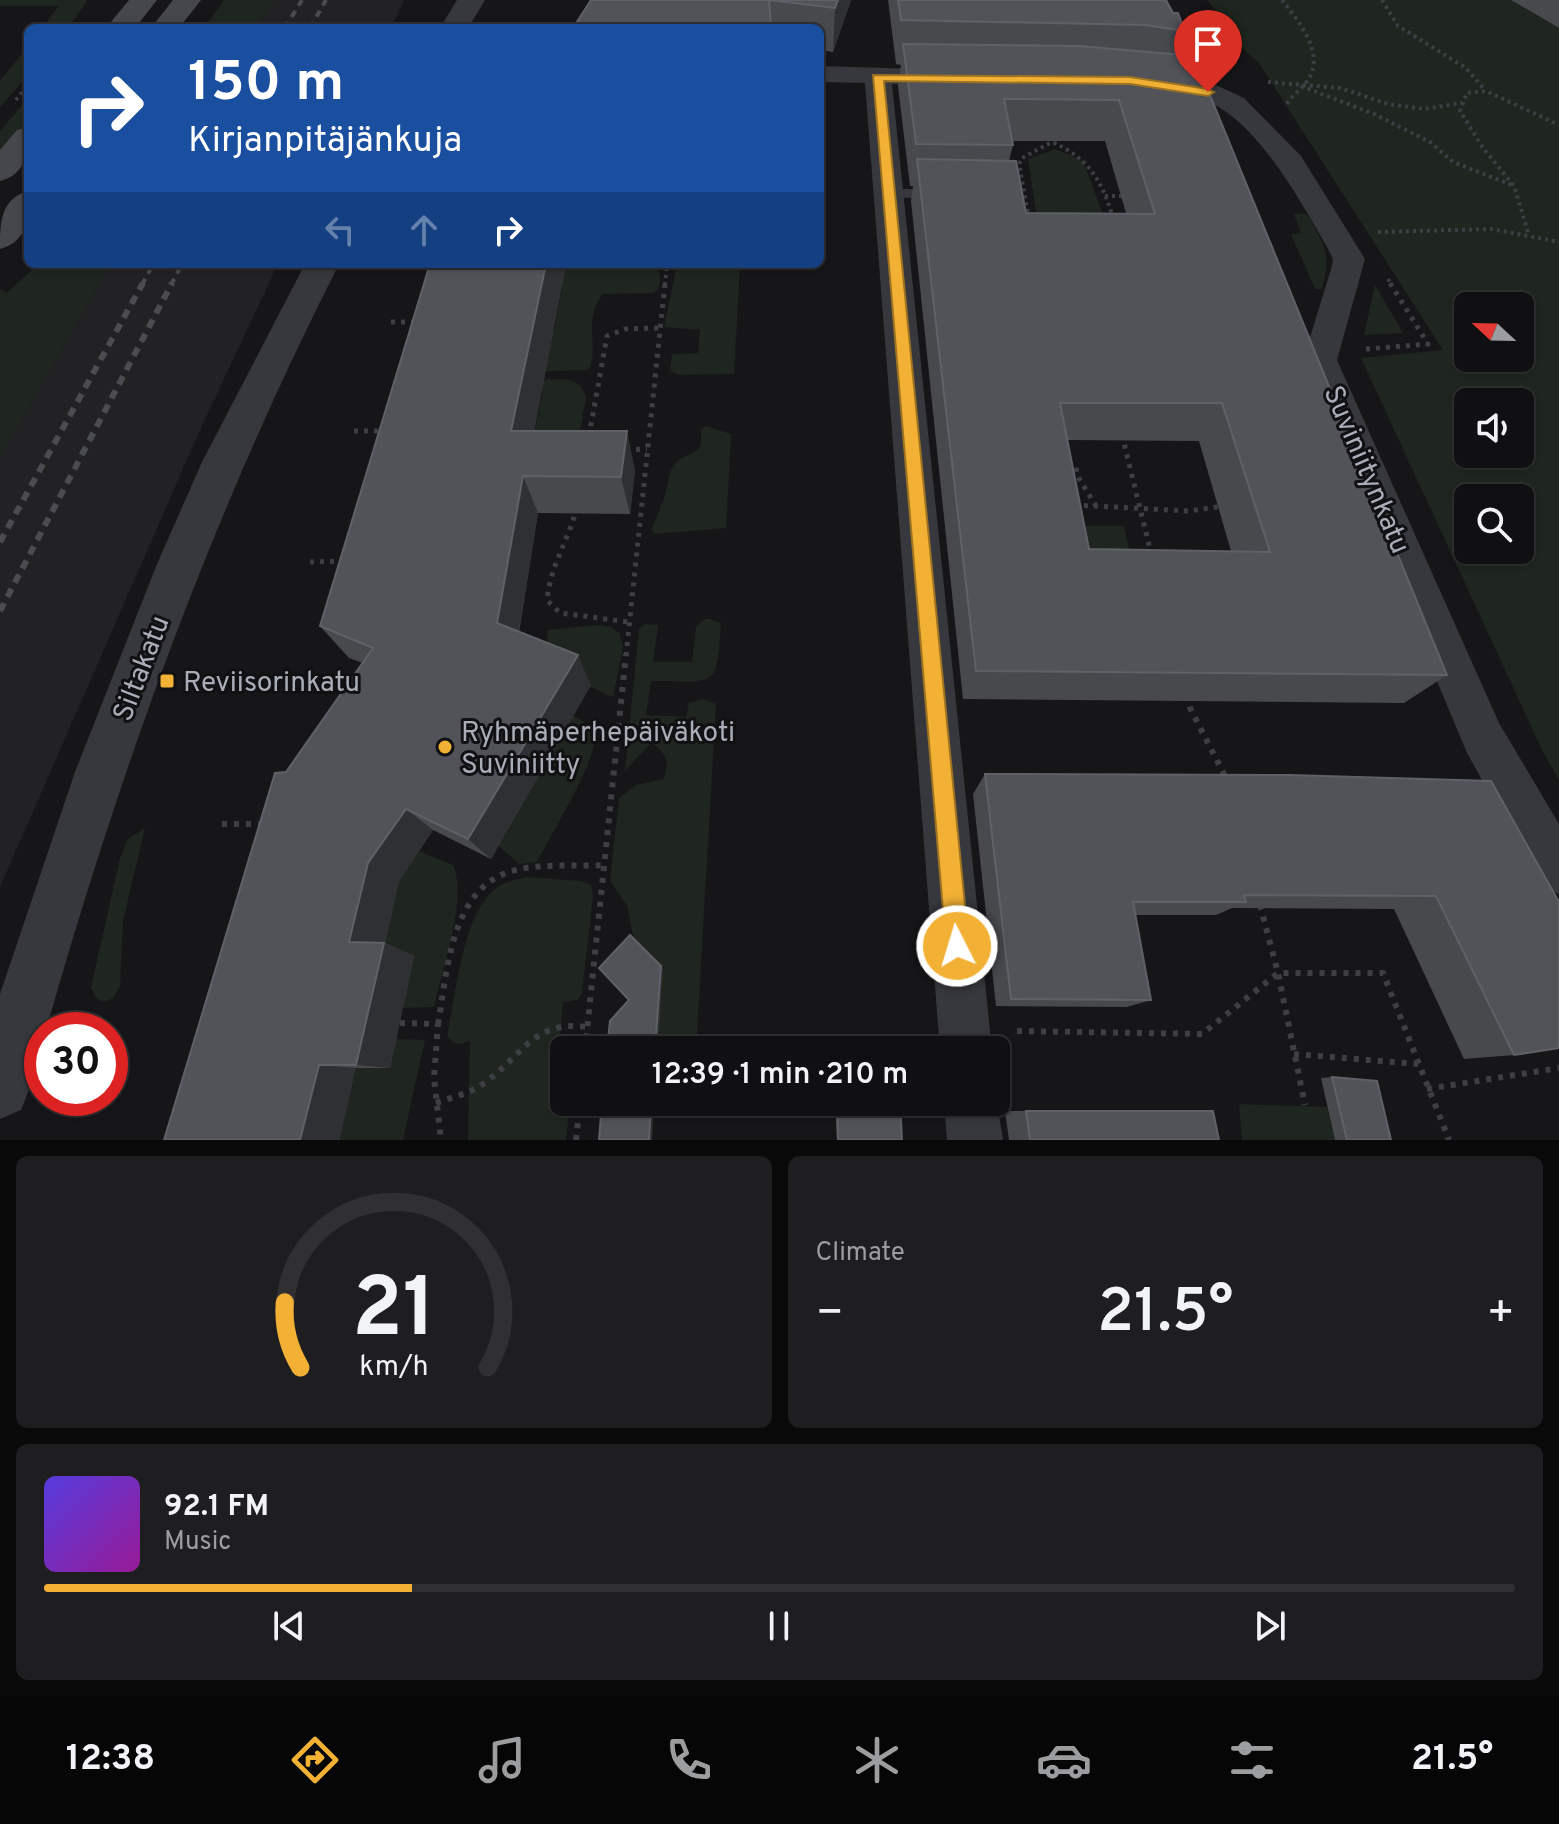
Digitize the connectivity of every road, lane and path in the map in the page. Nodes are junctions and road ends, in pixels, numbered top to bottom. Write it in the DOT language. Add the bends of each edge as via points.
graph roads {
  1 [pos="143,0"];
  2 [pos="187,0"];
  3 [pos="471,0"];
  4 [pos="1282,0"];
  5 [pos="1382,0"];
  6 [pos="123,24"];
  7 [pos="168,24"];
  8 [pos="456,24"];
  9 [pos="824,74"];
  10 [pos="878,77"];
  11 [pos="976,78"];
  12 [pos="1130,80"];
  13 [pos="1256,81"];
  14 [pos="1301,86"];
  15 [pos="1486,91"];
  16 [pos="1463,103"];
  17 [pos="1287,106"];
  18 [pos="1559,125"];
  19 [pos="1048,128"];
  20 [pos="24,142"];
  21 [pos="1052,142"];
  22 [pos="0,171"];
  23 [pos="1514,186"];
  24 [pos="890,194"];
  25 [pos="963,194"];
  26 [pos="1105,196"];
  27 [pos="1135,196"];
  28 [pos="1033,227"];
  29 [pos="1110,228"];
  30 [pos="1368,232"];
  31 [pos="1528,232"];
  32 [pos="1559,242"];
  33 [pos="320,268"];
  34 [pos="666,268"];
  35 [pos="1382,270"];
  36 [pos="431,321"];
  37 [pos="391,322"];
  38 [pos="659,328"];
  39 [pos="1358,350"];
  40 [pos="1121,430"];
  41 [pos="354,431"];
  42 [pos="398,431"];
  43 [pos="587,449"];
  44 [pos="617,450"];
  45 [pos="646,450"];
  46 [pos="1065,464"];
  47 [pos="578,501"];
  48 [pos="1063,505"];
  49 [pos="1096,506"];
  50 [pos="1139,506"];
  51 [pos="1224,506"];
  52 [pos="350,561"];
  53 [pos="310,562"];
  54 [pos="1155,568"];
  55 [pos="629,622"];
  56 [pos="1186,692"];
  57 [pos="1230,791"];
  58 [pos="222,824"];
  59 [pos="270,824"];
  60 [pos="605,865"];
  61 [pos="1559,870"];
  62 [pos="1258,897"];
  63 [pos="1278,973"];
  64 [pos="400,1023"];
  65 [pos="438,1024"];
  66 [pos="588,1027"];
  67 [pos="587,1036"];
  68 [pos="965,1036"];
  69 [pos="1010,1039"];
  70 [pos="1294,1054"];
  71 [pos="1418,1064"];
  72 [pos="1559,1068"];
  73 [pos="0,1089"];
  74 [pos="1427,1089"];
  75 [pos="436,1103"];
  76 [pos="1305,1105"];
  77 [pos="579,1116"];
  78 [pos="972,1116"];
  79 [pos="441,1140"];
  80 [pos="576,1140"];
  81 [pos="975,1140"];
  82 [pos="1449,1140"];
  1 -- 6 [label="main road"];
  2 -- 7 [label="main road"];
  3 -- 8 [label="street"];
  4 -- 14 [label="path" via="1305,29 1314,56 1310,78"];
  5 -- 15 [label="path" via="1398,26 1466,68"];
  9 -- 10 [label="street"];
  10 -- 11 [label="street"];
  10 -- 24 [label="street"];
  12 -- 61 [label="street, Suviniitynkatu" via="1208,92 1234,104 1291,162 1343,247 1348,266 1320,360 1483,738"];
  13 -- 14 [label="path"];
  14 -- 16 [label="path" via="1340,88 1424,109"];
  14 -- 17 [label="path"];
  14 -- 23 [label="path" via="1374,114 1430,142 1453,162"];
  15 -- 16 [label="path" via="1467,93"];
  15 -- 18 [label="path"];
  16 -- 23 [label="path" via="1460,111"];
  19 -- 21 [label="path"];
  20 -- 22 [label="main road"];
  21 -- 26 [label="path" via="1084,158 1096,171"];
  21 -- 28 [label="path" via="1019,164"];
  23 -- 31 [label="path"];
  24 -- 25 [label="lane"];
  24 -- 68 [label="street"];
  26 -- 27 [label="path"];
  26 -- 29 [label="path" via="1113,217"];
  30 -- 31 [label="path" via="1465,226"];
  31 -- 32 [label="path"];
  33 -- 73 [label="street, Siltakatu" via="233,439 146,649 73,850"];
  34 -- 38 [label="path"];
  35 -- 39 [label="path" via="1428,344"];
  36 -- 37 [label="path"];
  38 -- 43 [label="path" via="613,331 607,336"];
  38 -- 45 [label="path"];
  40 -- 50 [label="path"];
  41 -- 42 [label="path"];
  44 -- 45 [label="path"];
  45 -- 55 [label="path"];
  46 -- 49 [label="path" via="1075,464"];
  47 -- 55 [label="path" via="550,574 547,600 560,613"];
  48 -- 49 [label="path"];
  49 -- 50 [label="path"];
  50 -- 51 [label="path" via="1189,511"];
  50 -- 54 [label="path"];
  52 -- 53 [label="path"];
  55 -- 60 [label="path"];
  56 -- 57 [label="path"];
  58 -- 59 [label="path"];
  60 -- 65 [label="path" via="508,872 473,895 460,924"];
  60 -- 66 [label="path"];
  62 -- 63 [label="path"];
  63 -- 69 [label="path" via="1202,1034"];
  63 -- 70 [label="path"];
  63 -- 71 [label="path" via="1383,973"];
  64 -- 65 [label="path"];
  65 -- 75 [label="path"];
  66 -- 67 [label="path"];
  66 -- 75 [label="path" via="552,1024 480,1087"];
  70 -- 71 [label="path"];
  70 -- 76 [label="path"];
  71 -- 74 [label="path"];
  72 -- 74 [label="path"];
  74 -- 82 [label="path"];
  75 -- 79 [label="path"];
  77 -- 80 [label="path"];
  78 -- 81 [label="street"];
}
